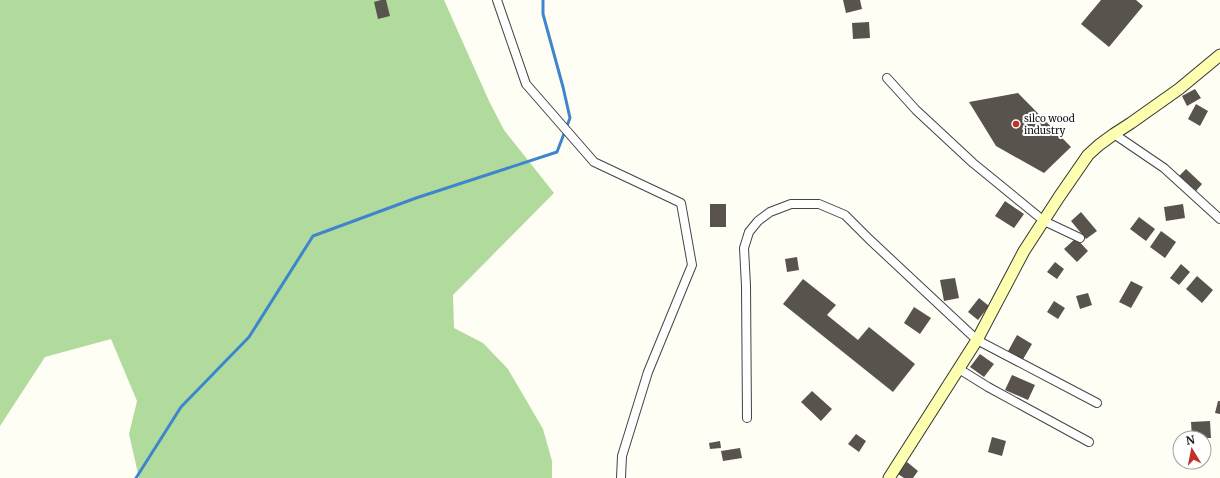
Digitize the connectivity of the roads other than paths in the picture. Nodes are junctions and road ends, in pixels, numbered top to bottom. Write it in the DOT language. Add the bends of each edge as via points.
graph roads {
  1 [pos="496,0"];
  2 [pos="1220,55"];
  3 [pos="887,78"];
  4 [pos="1114,134"];
  5 [pos="1220,219"];
  6 [pos="1044,221"];
  7 [pos="1080,238"];
  8 [pos="977,340"];
  9 [pos="959,369"];
  10 [pos="1097,403"];
  11 [pos="747,418"];
  12 [pos="1089,442"];
  13 [pos="621,478"];
  14 [pos="889,478"];
  1 -- 13 [label="street" via="526,84 594,162 681,204 692,265 648,372 622,456"];
  2 -- 4 [label="main road" via="1173,94"];
  3 -- 6 [label="street" via="916,110 973,163"];
  4 -- 5 [label="street" via="1164,168"];
  4 -- 6 [label="main road" via="1088,156"];
  6 -- 7 [label="street"];
  6 -- 8 [label="main road" via="1024,251"];
  8 -- 9 [label="main road"];
  8 -- 10 [label="street"];
  8 -- 11 [label="street" via="845,215 819,204 791,204 770,212 758,221 749,232 744,248"];
  9 -- 12 [label="street"];
  9 -- 14 [label="main road"];
}
